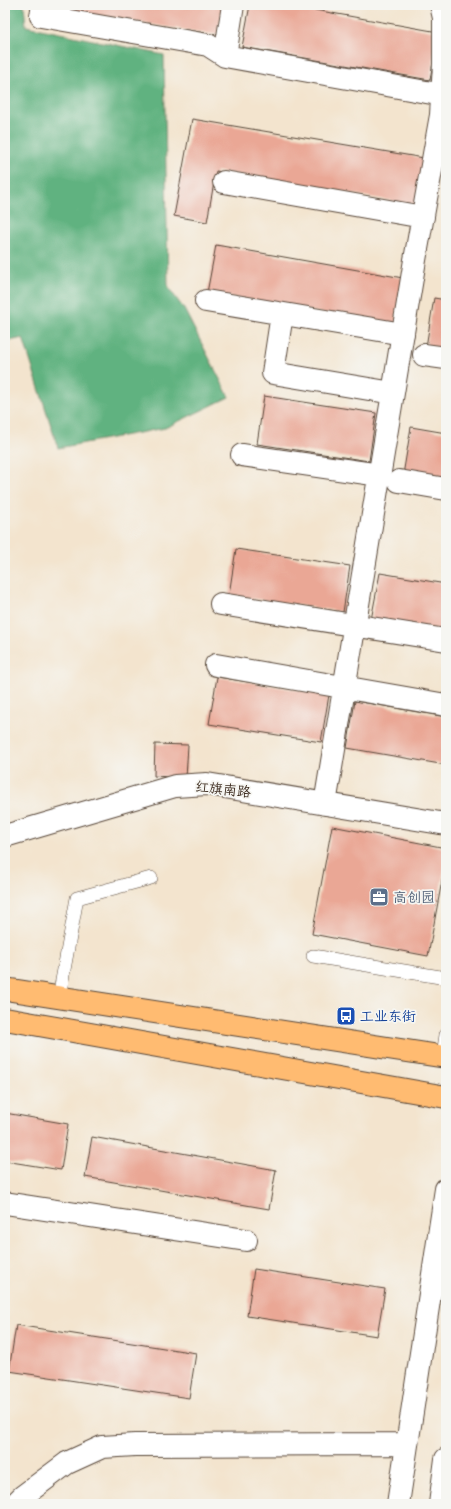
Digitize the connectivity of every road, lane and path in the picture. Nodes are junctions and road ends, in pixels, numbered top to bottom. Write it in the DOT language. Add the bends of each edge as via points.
graph roads {
  1 [pos="43,5"];
  2 [pos="233,5"];
  3 [pos="441,5"];
  4 [pos="225,56"];
  5 [pos="442,95"];
  6 [pos="224,182"];
  7 [pos="423,217"];
  8 [pos="206,301"];
  9 [pos="282,314"];
  10 [pos="403,334"];
  11 [pos="424,355"];
  12 [pos="446,358"];
  13 [pos="393,393"];
  14 [pos="242,455"];
  15 [pos="389,478"];
  16 [pos="446,489"];
  17 [pos="221,604"];
  18 [pos="354,625"];
  19 [pos="446,640"];
  20 [pos="216,665"];
  21 [pos="344,688"];
  22 [pos="446,705"];
  23 [pos="325,804"];
  24 [pos="446,824"];
  25 [pos="5,836"];
  26 [pos="151,878"];
  27 [pos="313,956"];
  28 [pos="446,978"];
  29 [pos="5,989"];
  30 [pos="59,997"];
  31 [pos="5,1019"];
  32 [pos="446,1035"];
  33 [pos="444,1057"];
  34 [pos="446,1097"];
  35 [pos="446,1189"];
  36 [pos="5,1203"];
  37 [pos="246,1240"];
  38 [pos="407,1444"];
  39 [pos="446,1459"];
  40 [pos="15,1504"];
  41 [pos="398,1504"];
  42 [pos="440,1504"];
  1 -- 4 [label="street" via="41,16 208,45"];
  2 -- 4 [label="street"];
  3 -- 5 [label="street" via="444,18"];
  4 -- 5 [label="street"];
  5 -- 7 [label="street" via="441,115"];
  6 -- 7 [label="street"];
  7 -- 10 [label="street"];
  8 -- 9 [label="street"];
  9 -- 10 [label="street"];
  9 -- 13 [label="street" via="273,373"];
  10 -- 13 [label="street"];
  11 -- 12 [label="street"];
  13 -- 15 [label="street"];
  14 -- 15 [label="street"];
  15 -- 16 [label="street"];
  15 -- 18 [label="street"];
  17 -- 18 [label="street"];
  18 -- 19 [label="street"];
  18 -- 21 [label="street"];
  20 -- 21 [label="street"];
  21 -- 22 [label="street"];
  21 -- 23 [label="street"];
  23 -- 24 [label="street, 红旗南路"];
  23 -- 25 [label="street, 红旗南路" via="207,784 175,786"];
  26 -- 30 [label="lane" via="77,898"];
  27 -- 28 [label="lane"];
  29 -- 30 [label="main road"];
  30 -- 33 [label="main road"];
  31 -- 34 [label="main road"];
  32 -- 33 [label="lane"];
  35 -- 38 [label="street"];
  36 -- 37 [label="street"];
  38 -- 40 [label="street" via="102,1447 67,1463"];
  38 -- 41 [label="street"];
  39 -- 42 [label="street"];
}
